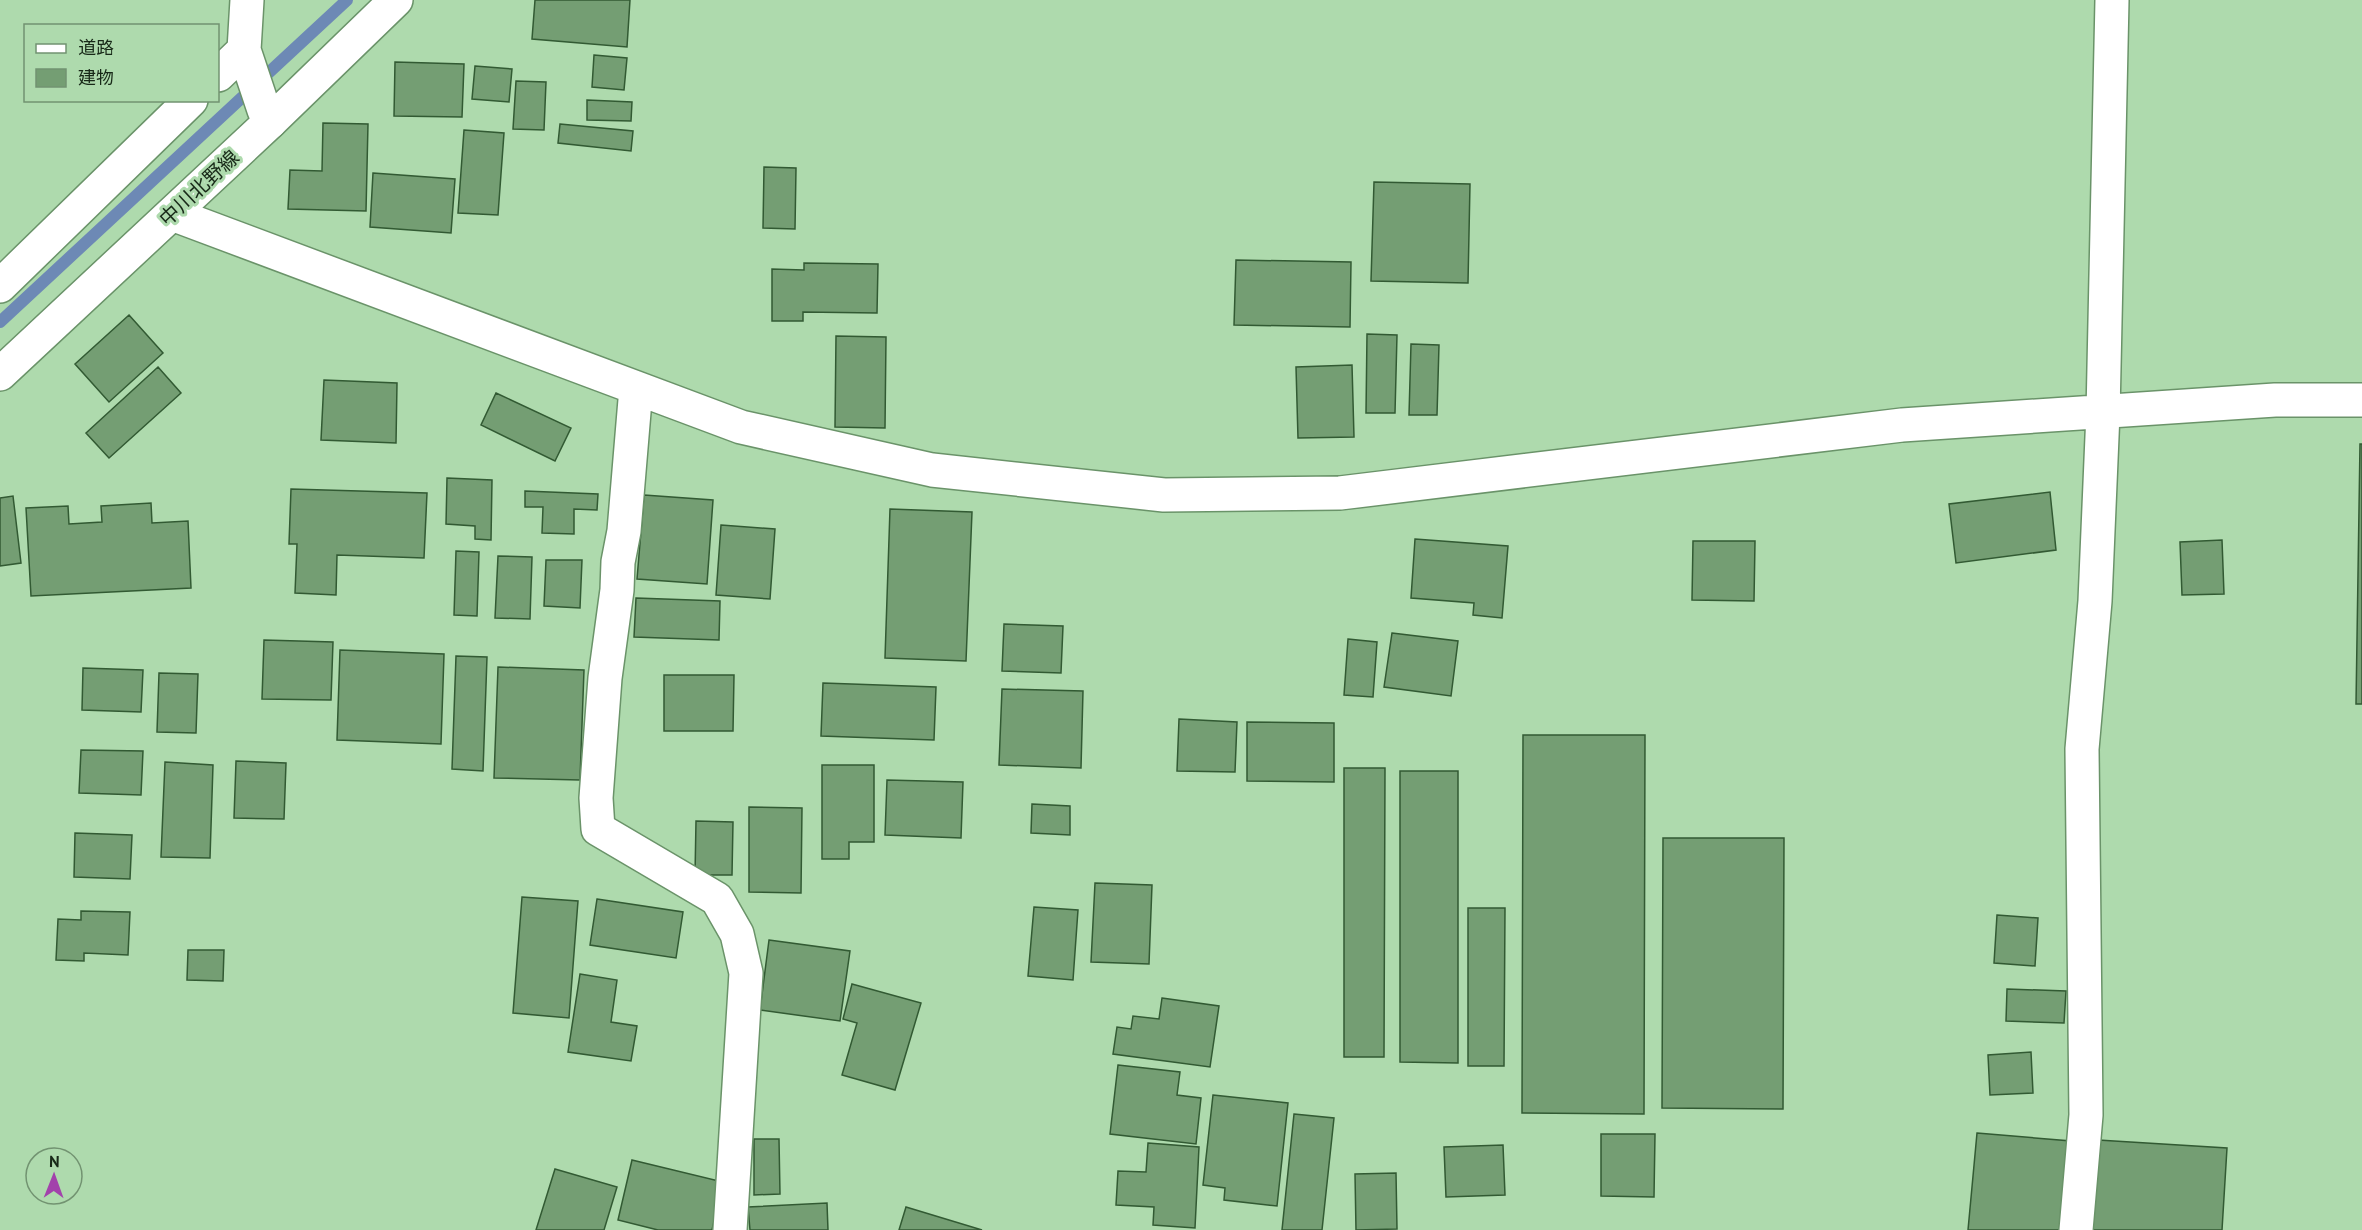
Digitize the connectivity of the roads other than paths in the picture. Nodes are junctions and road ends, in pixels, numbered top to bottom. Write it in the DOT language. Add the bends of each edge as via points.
graph roads {
  1 [pos="247,0"];
  2 [pos="396,0"];
  3 [pos="2112,0"];
  4 [pos="244,50"];
  5 [pos="219,74"];
  6 [pos="189,102"];
  7 [pos="267,116"];
  8 [pos="172,214"];
  9 [pos="0,286"];
  10 [pos="0,374"];
  11 [pos="636,388"];
  12 [pos="2362,400"];
  13 [pos="2103,413"];
  14 [pos="730,1230"];
  15 [pos="2076,1230"];
  1 -- 4 [label="street"];
  2 -- 7 [label="street, 中川北野線"];
  3 -- 13 [label="street"];
  4 -- 5 [label="street"];
  4 -- 7 [label="street"];
  6 -- 9 [label="street"];
  7 -- 8 [label="street, 中川北野線"];
  8 -- 10 [label="street, 中川北野線"];
  8 -- 11 [label="street"];
  11 -- 13 [label="street" via="741,427 932,470 1164,495 1340,493 1902,425"];
  11 -- 14 [label="street" via="624,531 605,678 596,798 598,829 717,898 737,934 746,973"];
  12 -- 13 [label="street" via="2275,400"];
  13 -- 15 [label="street" via="2095,601 2082,749 2086,1114"];
}
